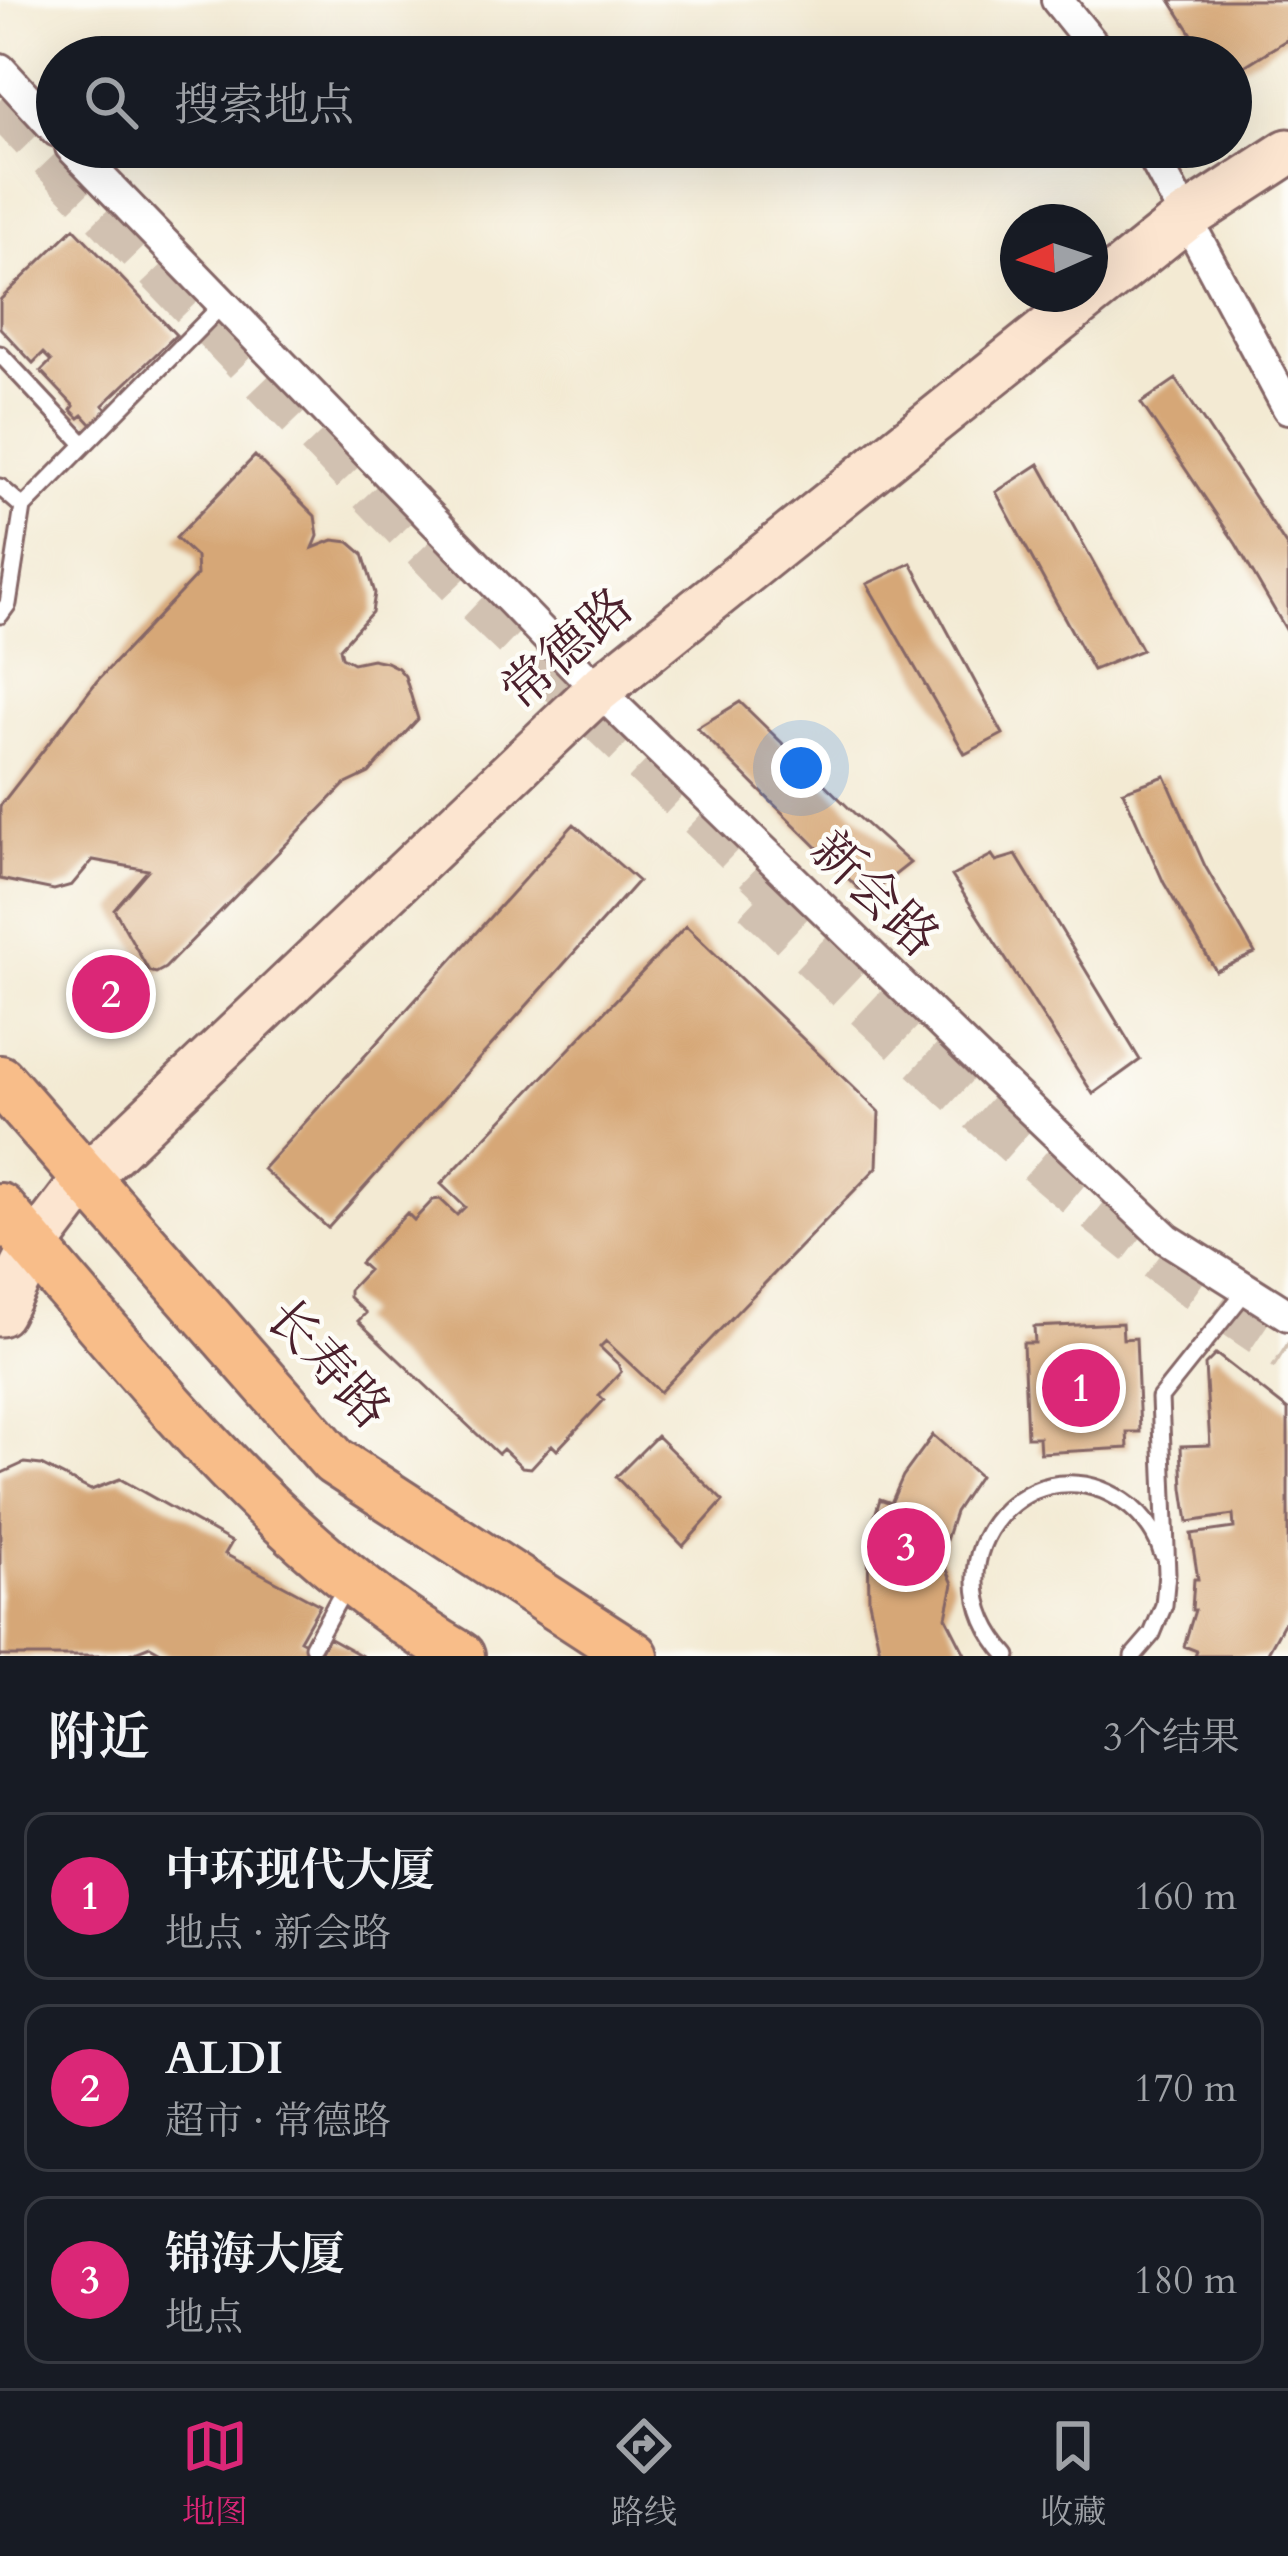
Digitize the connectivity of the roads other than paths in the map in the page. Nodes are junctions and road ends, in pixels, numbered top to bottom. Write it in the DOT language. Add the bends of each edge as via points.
graph roads {
  1 [pos="1057,0"];
  2 [pos="1086,36"];
  3 [pos="0,69"];
  4 [pos="36,108"];
  5 [pos="1288,152"];
  6 [pos="91,168"];
  7 [pos="1159,168"];
  8 [pos="1185,219"];
  9 [pos="223,305"];
  10 [pos="0,354"];
  11 [pos="1288,408"];
  12 [pos="84,444"];
  13 [pos="0,487"];
  14 [pos="23,507"];
  15 [pos="0,614"];
  16 [pos="598,689"];
  17 [pos="0,1080"];
  18 [pos="88,1176"];
  19 [pos="0,1208"];
  20 [pos="34,1247"];
  21 [pos="1246,1289"];
  22 [pos="0,1313"];
  23 [pos="1288,1315"];
  24 [pos="1164,1494"];
  25 [pos="1142,1516"];
  26 [pos="1167,1574"];
  27 [pos="349,1580"];
  28 [pos="313,1646"];
  29 [pos="460,1656"];
  30 [pos="634,1656"];
  31 [pos="1008,1656"];
  32 [pos="1132,1656"];
  1 -- 2 [label="street"];
  3 -- 4 [label="street"];
  5 -- 8 [label="main road, 常德路"];
  6 -- 9 [label="street, 新会路"];
  7 -- 8 [label="street"];
  8 -- 11 [label="street"];
  8 -- 16 [label="main road, 常德路"];
  9 -- 12 [label="lane"];
  9 -- 16 [label="street, 新会路"];
  10 -- 12 [label="lane"];
  12 -- 14 [label="lane"];
  13 -- 14 [label="lane"];
  14 -- 15 [label="lane"];
  16 -- 18 [label="main road, 常德路"];
  16 -- 21 [label="street, 新会路" via="1167,1239"];
  17 -- 18 [label="main road, 长寿路"];
  18 -- 20 [label="main road, 常德路"];
  18 -- 30 [label="main road, 长寿路" via="334,1461"];
  19 -- 20 [label="main road"];
  20 -- 22 [label="main road, 常德路"];
  20 -- 27 [label="main road" via="254,1497"];
  21 -- 23 [label="street, 新会路"];
  21 -- 24 [label="lane" via="1160,1398"];
  24 -- 25 [label="lane"];
  24 -- 26 [label="lane"];
  25 -- 26 [label="lane"];
  25 -- 31 [label="lane" via="1103,1491 1057,1485 1001,1514 982,1541 974,1573 976,1605"];
  26 -- 32 [label="lane" via="1153,1634"];
  27 -- 28 [label="lane"];
  27 -- 29 [label="main road" via="414,1637"];
}
